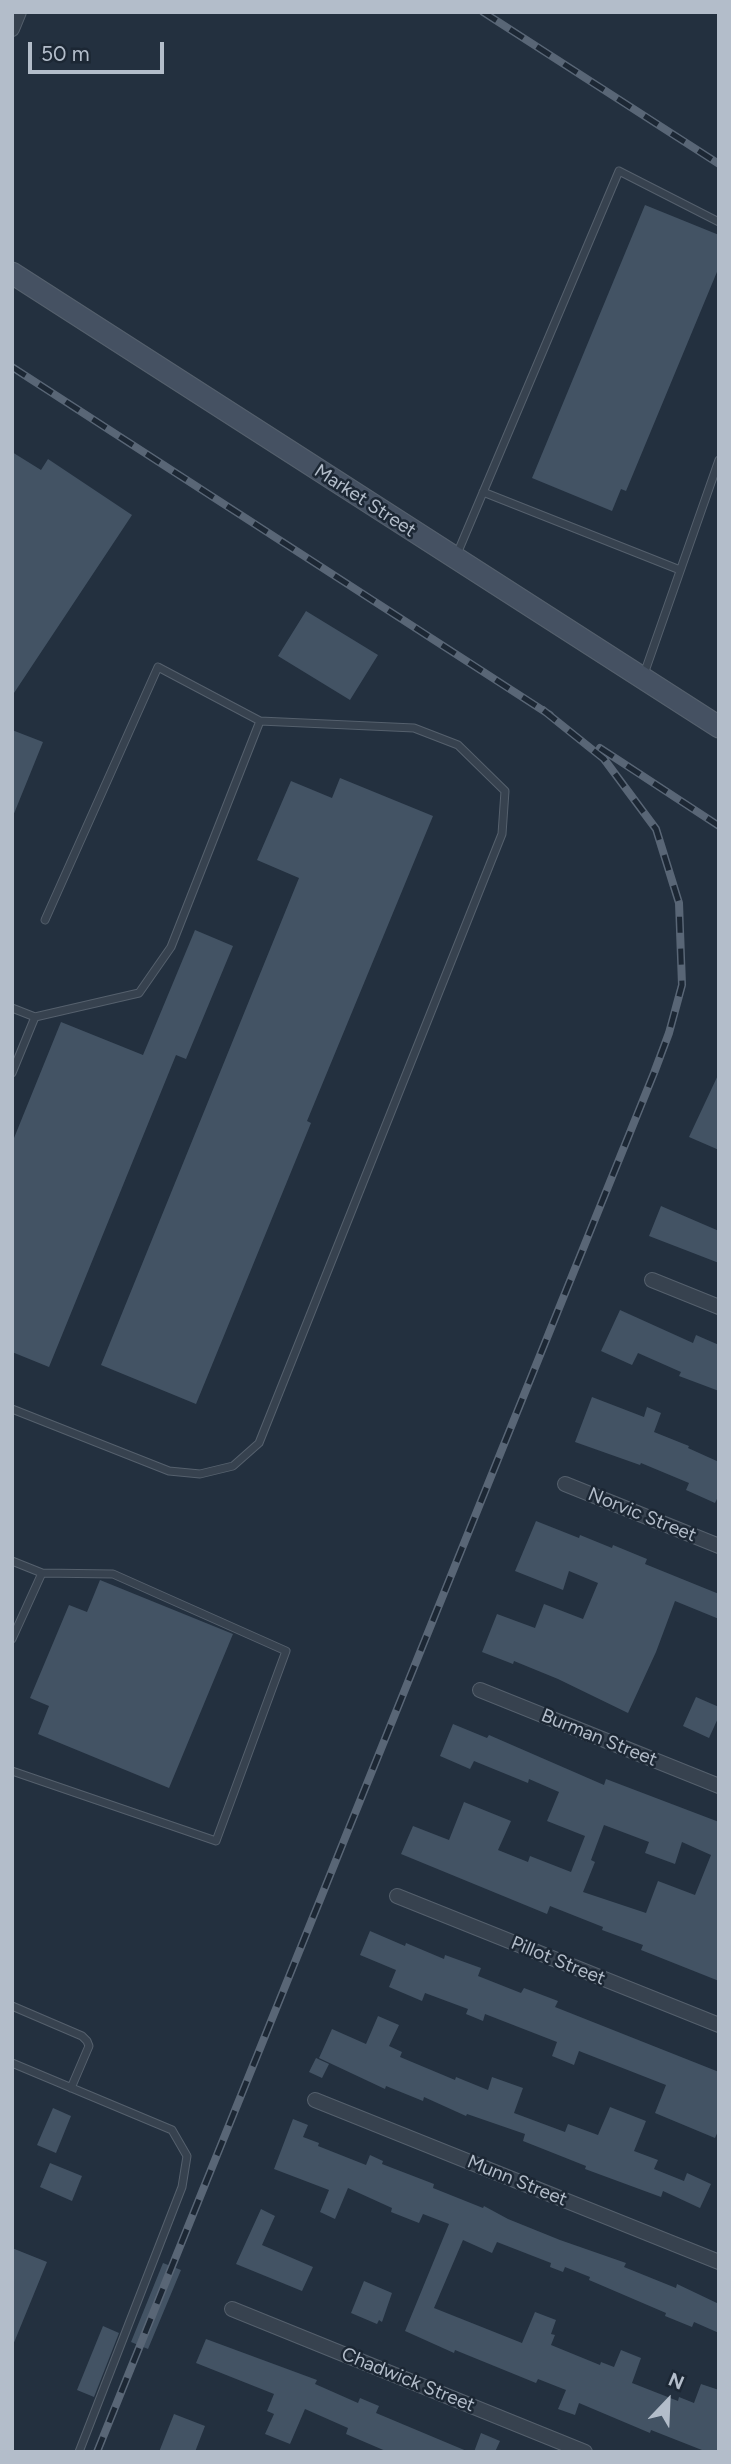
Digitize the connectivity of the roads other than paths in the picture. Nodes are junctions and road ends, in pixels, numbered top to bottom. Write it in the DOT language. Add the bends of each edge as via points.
graph roads {
  1 [pos="19,12"];
  2 [pos="12,29"];
  3 [pos="719,222"];
  4 [pos="12,273"];
  5 [pos="719,460"];
  6 [pos="483,492"];
  7 [pos="455,558"];
  8 [pos="680,570"];
  9 [pos="642,678"];
  10 [pos="260,722"];
  11 [pos="719,727"];
  12 [pos="45,920"];
  13 [pos="12,1008"];
  14 [pos="35,1017"];
  15 [pos="12,1073"];
  16 [pos="652,1280"];
  17 [pos="719,1307"];
  18 [pos="12,1409"];
  19 [pos="565,1484"];
  20 [pos="719,1546"];
  21 [pos="12,1561"];
  22 [pos="42,1573"];
  23 [pos="12,1639"];
  24 [pos="480,1690"];
  25 [pos="12,1771"];
  26 [pos="719,1786"];
  27 [pos="397,1896"];
  28 [pos="12,2006"];
  29 [pos="719,2025"];
  30 [pos="12,2063"];
  31 [pos="71,2088"];
  32 [pos="315,2101"];
  33 [pos="719,2262"];
  34 [pos="232,2309"];
  35 [pos="79,2452"];
  36 [pos="585,2452"];
  1 -- 2 [label="street"];
  3 -- 6 [label="lane" via="620,171"];
  4 -- 7 [label="main road, Market Street"];
  5 -- 8 [label="lane"];
  6 -- 7 [label="lane"];
  6 -- 8 [label="lane"];
  7 -- 9 [label="main road, Market Street"];
  8 -- 9 [label="lane"];
  9 -- 11 [label="main road, Market Street"];
  10 -- 12 [label="lane" via="158,667"];
  10 -- 14 [label="lane" via="171,947 139,993"];
  10 -- 18 [label="lane" via="414,728 458,745 505,791 502,834 259,1443 233,1466 200,1474 170,1471"];
  13 -- 14 [label="lane"];
  14 -- 15 [label="lane"];
  16 -- 17 [label="street"];
  19 -- 20 [label="street, Norvic Street"];
  21 -- 22 [label="lane"];
  22 -- 23 [label="lane"];
  22 -- 25 [label="lane" via="113,1574 286,1651 216,1842"];
  24 -- 26 [label="street, Burman Street"];
  27 -- 29 [label="street, Pillot Street"];
  28 -- 31 [label="lane" via="87,2041 89,2046"];
  30 -- 31 [label="lane"];
  31 -- 35 [label="lane" via="172,2130 187,2156 182,2187"];
  32 -- 33 [label="street, Munn Street"];
  34 -- 36 [label="street, Chadwick Street"];
}
